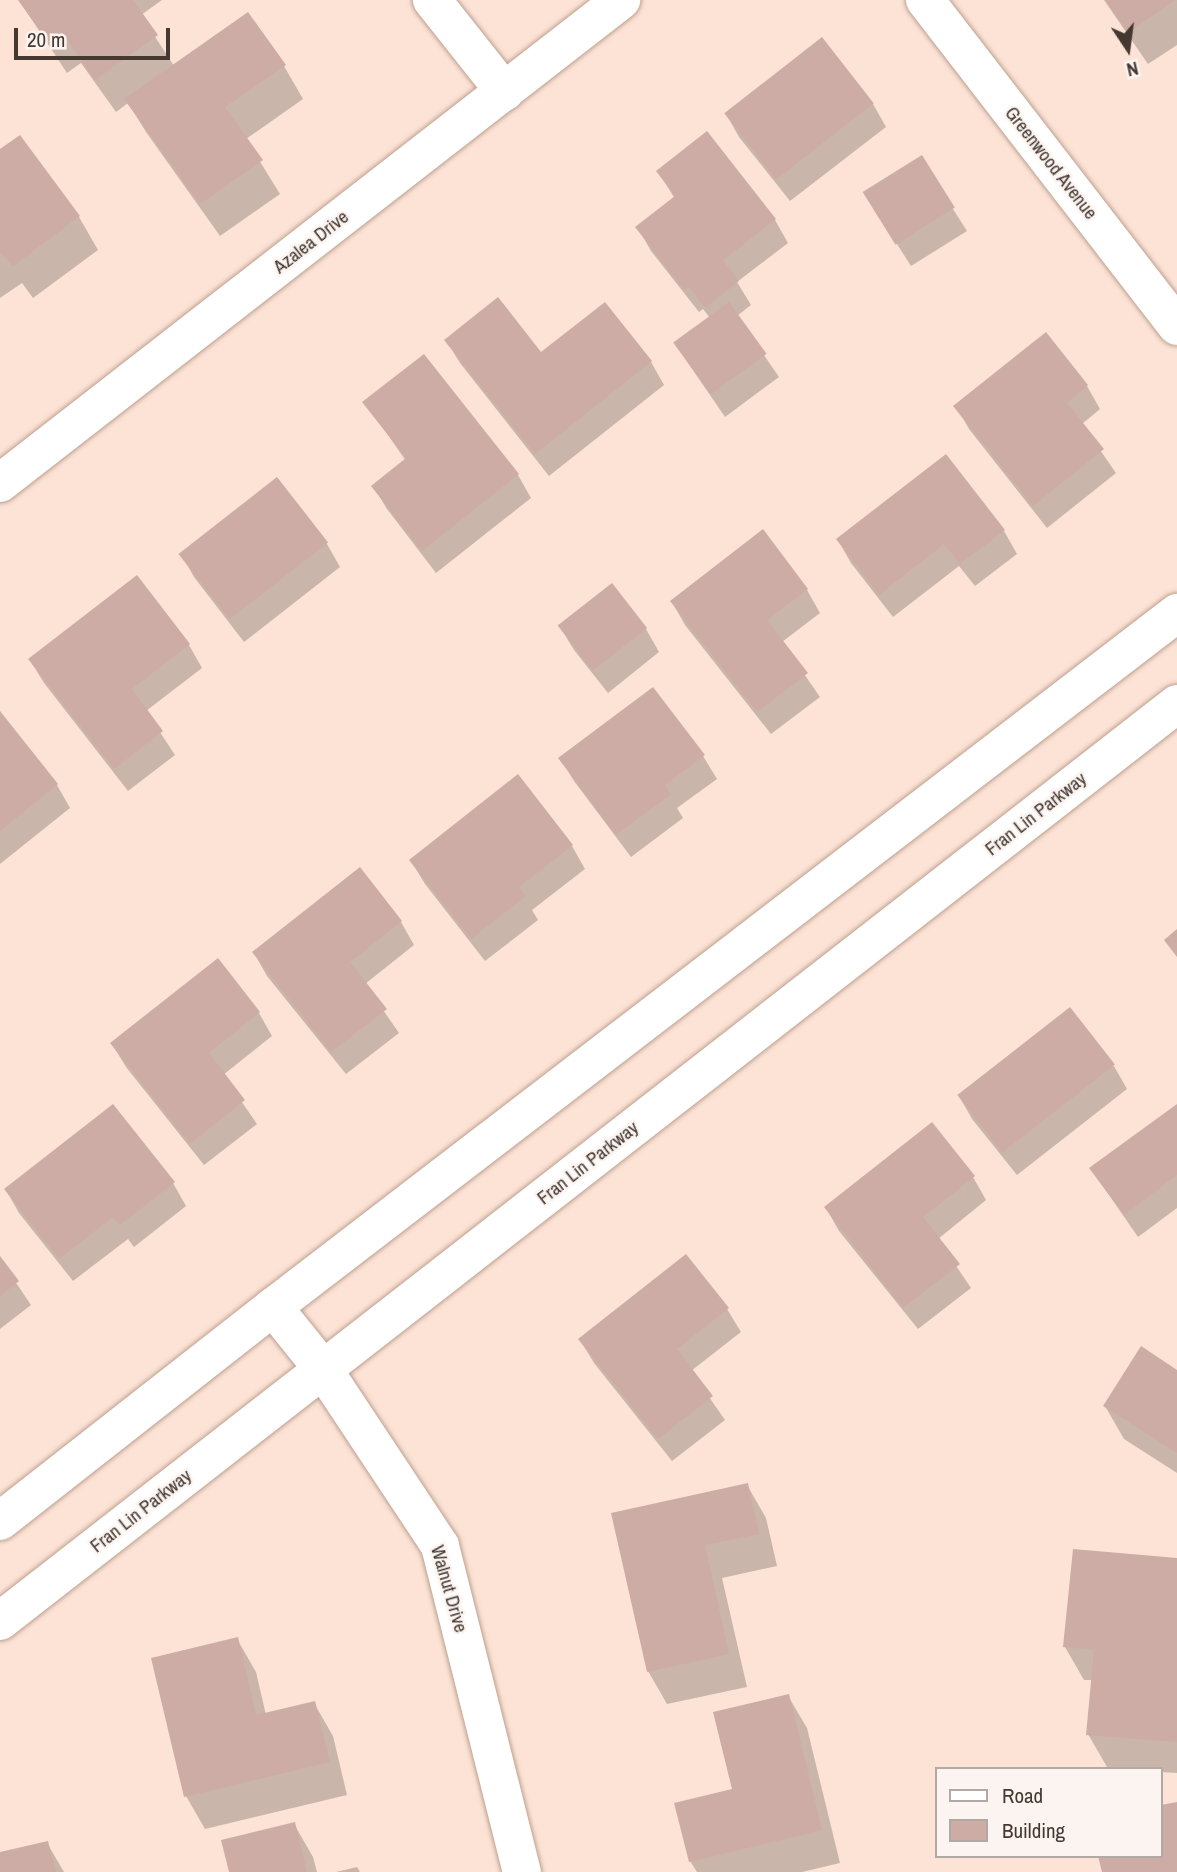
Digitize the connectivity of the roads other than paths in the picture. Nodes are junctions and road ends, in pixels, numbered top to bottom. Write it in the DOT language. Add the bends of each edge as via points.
graph roads {
  1 [pos="432,0"];
  2 [pos="621,0"];
  3 [pos="925,0"];
  4 [pos="505,92"];
  5 [pos="1177,326"];
  6 [pos="0,483"];
  7 [pos="1177,613"];
  8 [pos="1177,704"];
  9 [pos="272,1307"];
  10 [pos="323,1369"];
  11 [pos="0,1521"];
  12 [pos="0,1621"];
  13 [pos="522,1872"];
  1 -- 4 [label="street"];
  2 -- 4 [label="street, Azalea Drive"];
  3 -- 5 [label="street, Greenwood Avenue"];
  4 -- 6 [label="street, Azalea Drive"];
  7 -- 9 [label="street"];
  8 -- 10 [label="street, Fran Lin Parkway"];
  9 -- 10 [label="street, Walnut Drive"];
  9 -- 11 [label="street"];
  10 -- 12 [label="street, Fran Lin Parkway"];
  10 -- 13 [label="street, Walnut Drive" via="440,1546"];
}
